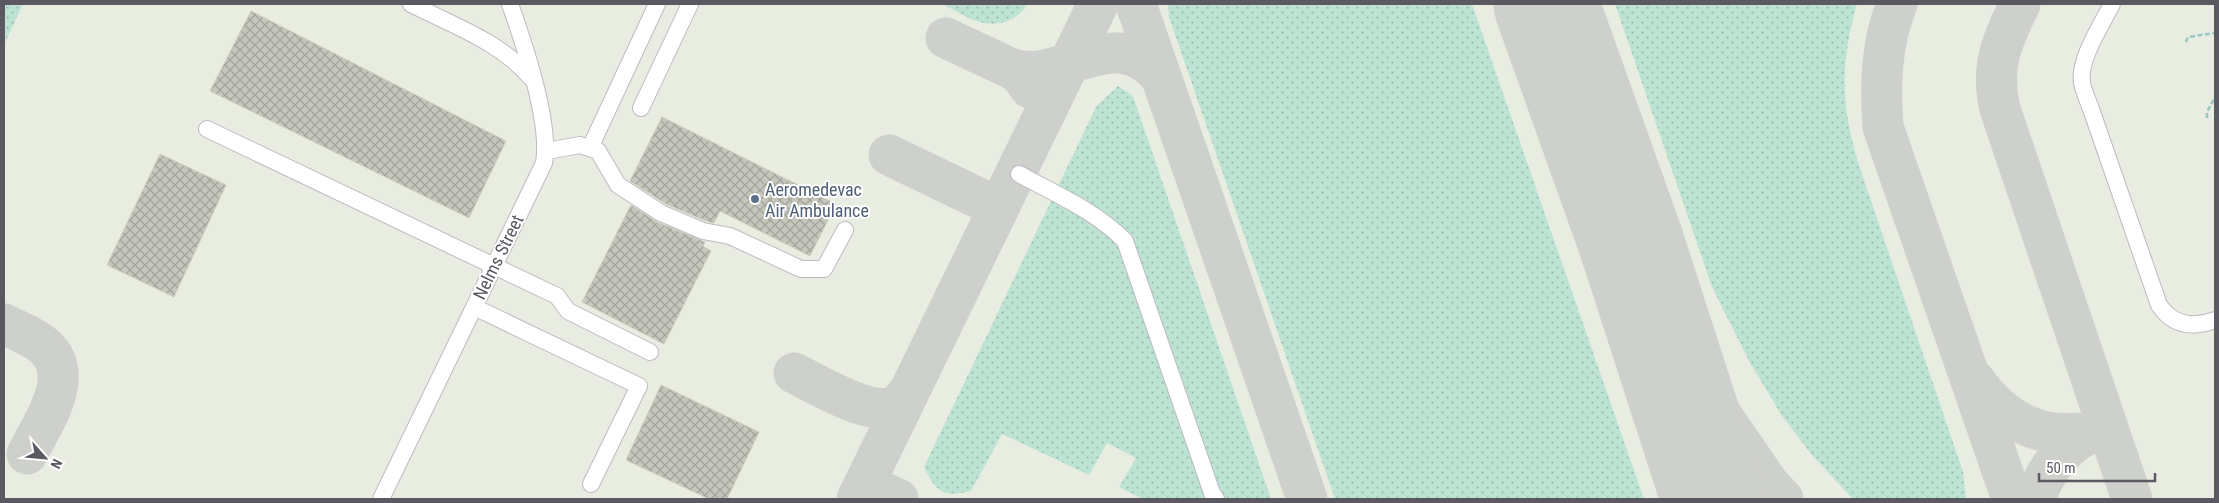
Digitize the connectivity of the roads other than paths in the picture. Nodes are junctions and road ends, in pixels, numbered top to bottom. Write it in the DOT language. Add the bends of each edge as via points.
graph roads {
  1 [pos="411,4"];
  2 [pos="510,4"];
  3 [pos="657,4"];
  4 [pos="690,4"];
  5 [pos="2112,4"];
  6 [pos="532,79"];
  7 [pos="642,108"];
  8 [pos="207,129"];
  9 [pos="590,148"];
  10 [pos="546,151"];
  11 [pos="1019,174"];
  12 [pos="844,230"];
  13 [pos="494,267"];
  14 [pos="474,307"];
  15 [pos="2215,320"];
  16 [pos="650,352"];
  17 [pos="591,484"];
  18 [pos="381,499"];
  19 [pos="1216,499"];
  1 -- 6 [label="lane" via="498,48 513,58"];
  2 -- 6 [label="lane, Nelms Street" via="527,53"];
  3 -- 9 [label="lane"];
  4 -- 7 [label="lane"];
  5 -- 15 [label="lane" via="2090,49 2082,72 2082,83 2159,305 2179,323 2195,325"];
  6 -- 10 [label="lane, Nelms Street"];
  8 -- 13 [label="lane"];
  9 -- 10 [label="lane" via="580,145"];
  9 -- 12 [label="lane" via="598,152 618,185 662,213 703,231 730,236 801,269 824,270"];
  10 -- 13 [label="lane, Nelms Street" via="544,163"];
  11 -- 19 [label="lane" via="1107,223 1125,241"];
  13 -- 14 [label="lane, Nelms Street"];
  13 -- 16 [label="lane" via="557,296 568,311"];
  14 -- 17 [label="lane" via="639,386"];
  14 -- 18 [label="lane, Nelms Street"];
}
